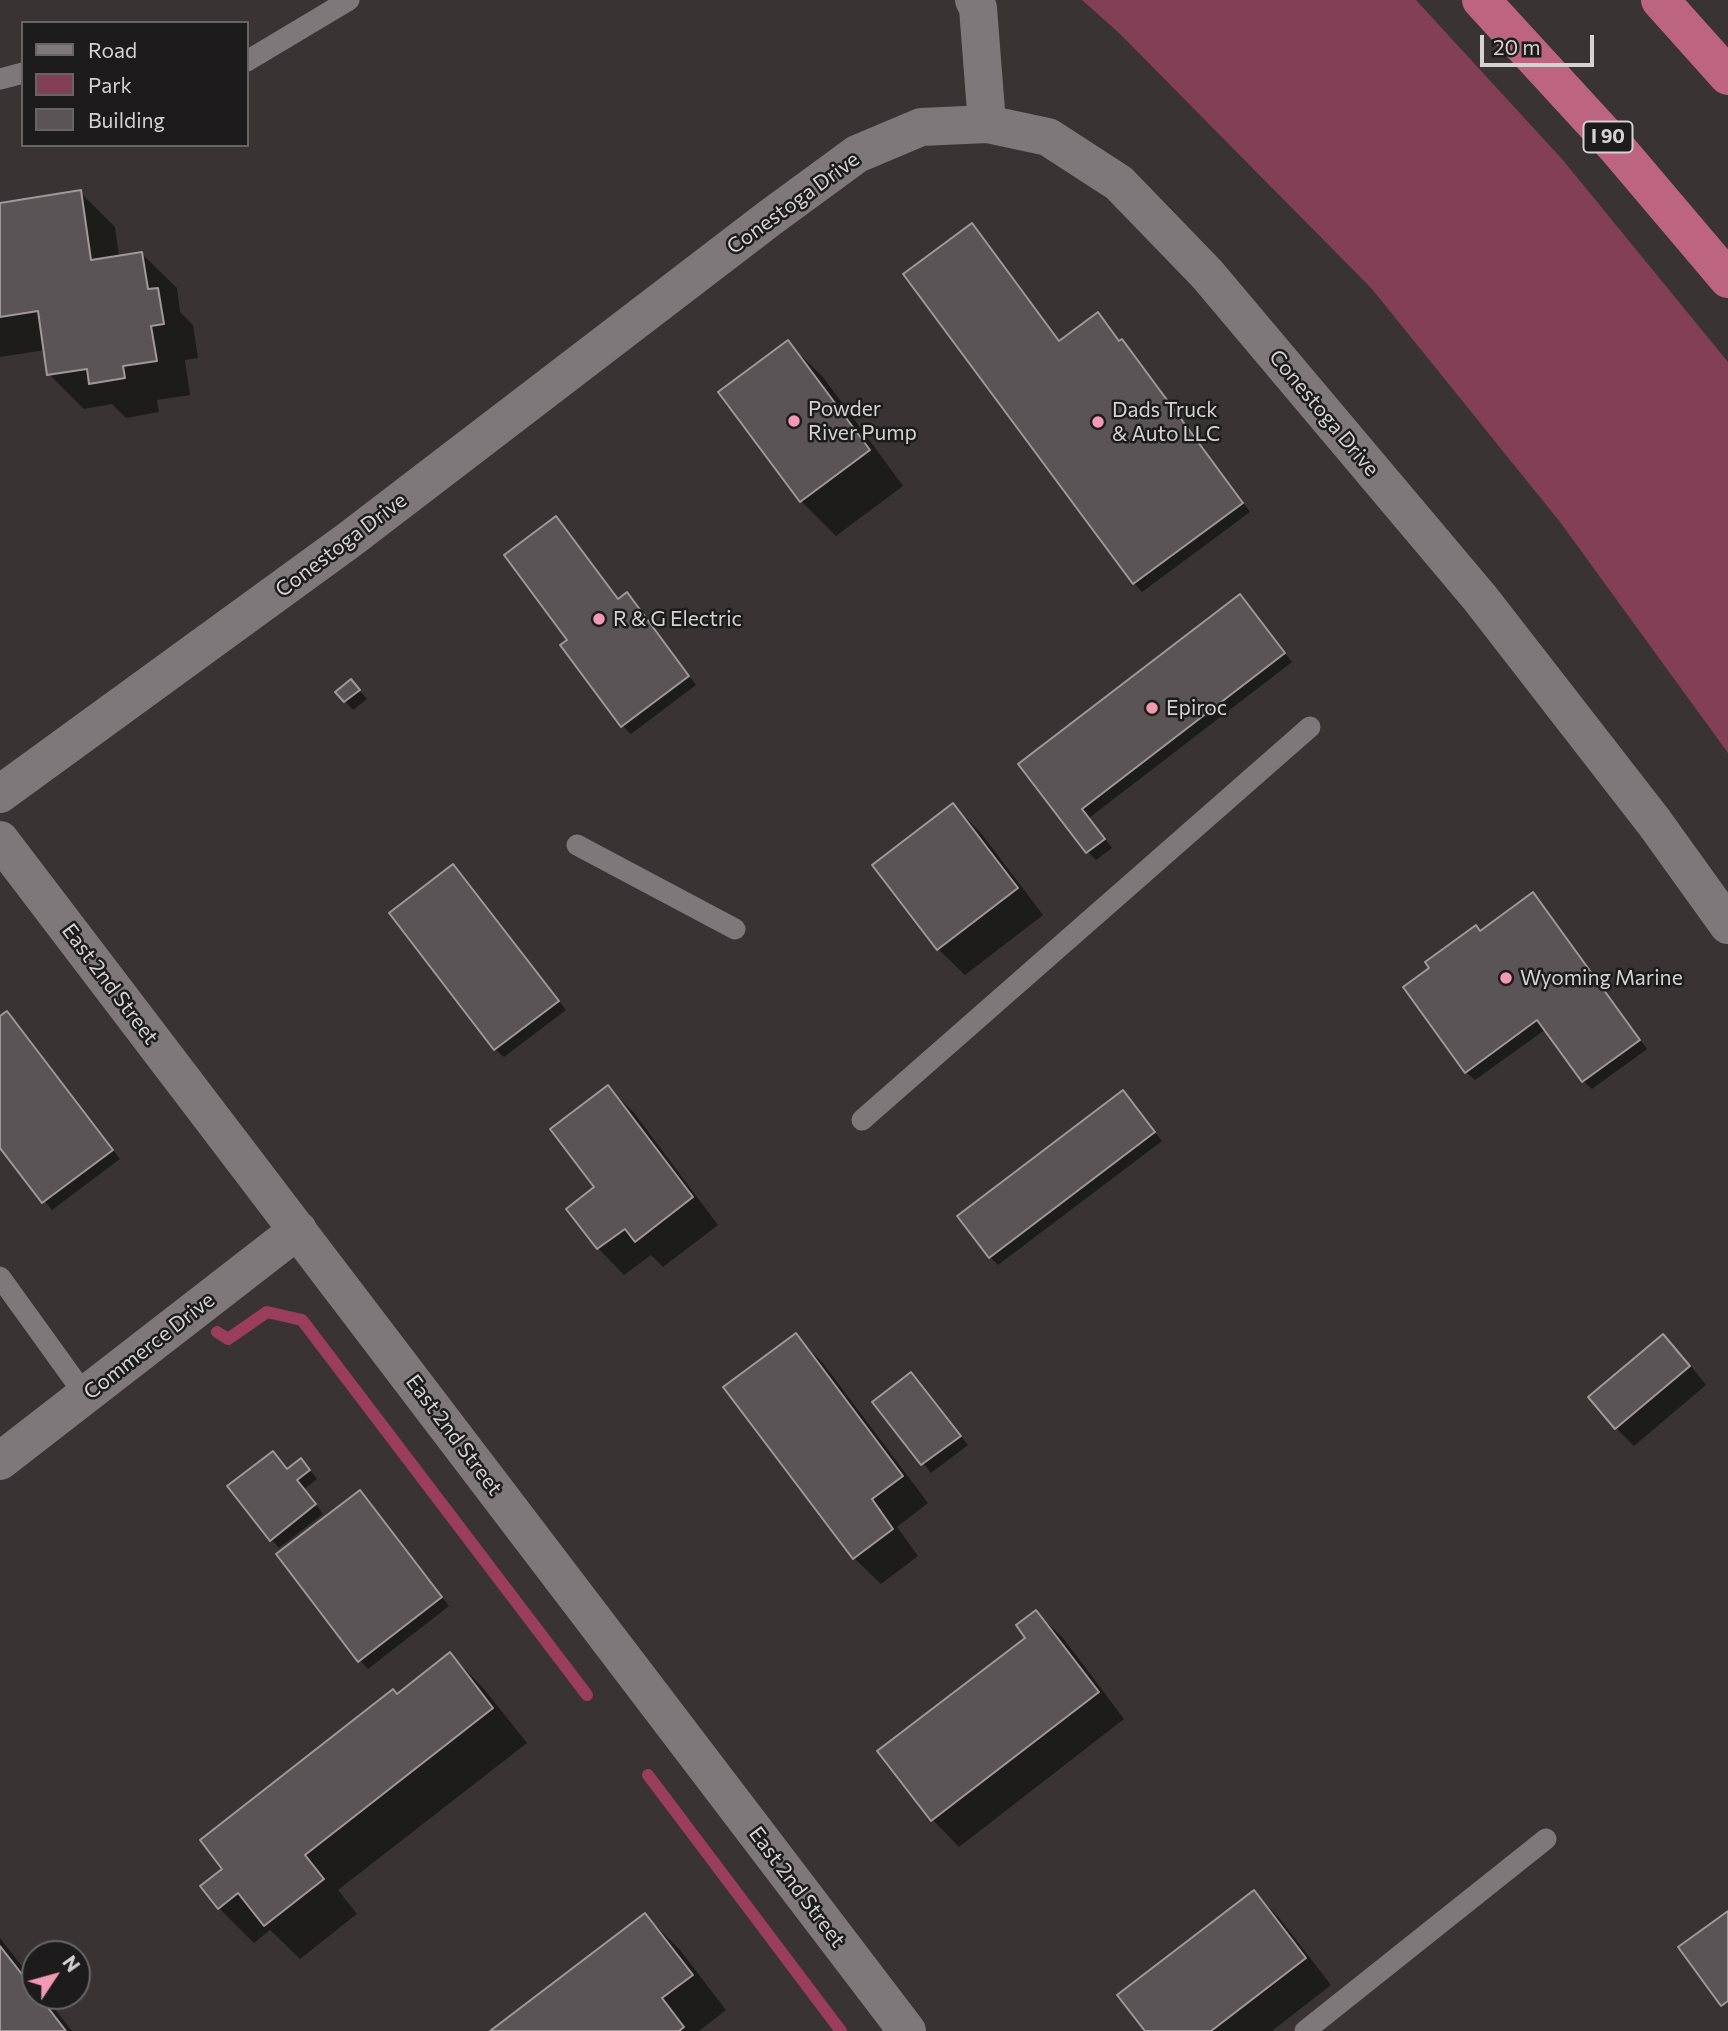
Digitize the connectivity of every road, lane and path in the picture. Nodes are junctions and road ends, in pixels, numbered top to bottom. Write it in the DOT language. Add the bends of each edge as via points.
graph roads {
  1 [pos="349,0"];
  2 [pos="974,0"];
  3 [pos="1481,0"];
  4 [pos="1660,0"];
  5 [pos="248,60"];
  6 [pos="21,74"];
  7 [pos="1728,76"];
  8 [pos="0,79"];
  9 [pos="987,124"];
  10 [pos="1728,279"];
  11 [pos="1310,727"];
  12 [pos="0,794"];
  13 [pos="0,840"];
  14 [pos="577,845"];
  15 [pos="1728,925"];
  16 [pos="734,929"];
  17 [pos="862,1119"];
  18 [pos="298,1230"];
  19 [pos="0,1277"];
  20 [pos="85,1395"];
  21 [pos="0,1461"];
  22 [pos="1546,1839"];
  23 [pos="907,2031"];
  24 [pos="1305,2031"];
  1 -- 5 [label="lane"];
  2 -- 9 [label="street"];
  3 -- 10 [label="highway, I 90" via="1618,148"];
  4 -- 7 [label="highway"];
  6 -- 8 [label="lane"];
  9 -- 12 [label="street, Conestoga Drive" via="920,127 857,154 349,541"];
  9 -- 15 [label="street, Conestoga Drive" via="1048,137 1119,183 1207,274 1480,598"];
  11 -- 17 [label="lane"];
  13 -- 18 [label="street, East 2nd Street"];
  14 -- 16 [label="lane"];
  18 -- 20 [label="street, Commerce Drive"];
  18 -- 23 [label="street, East 2nd Street"];
  19 -- 20 [label="lane"];
  20 -- 21 [label="street, Commerce Drive"];
  22 -- 24 [label="lane"];
}
